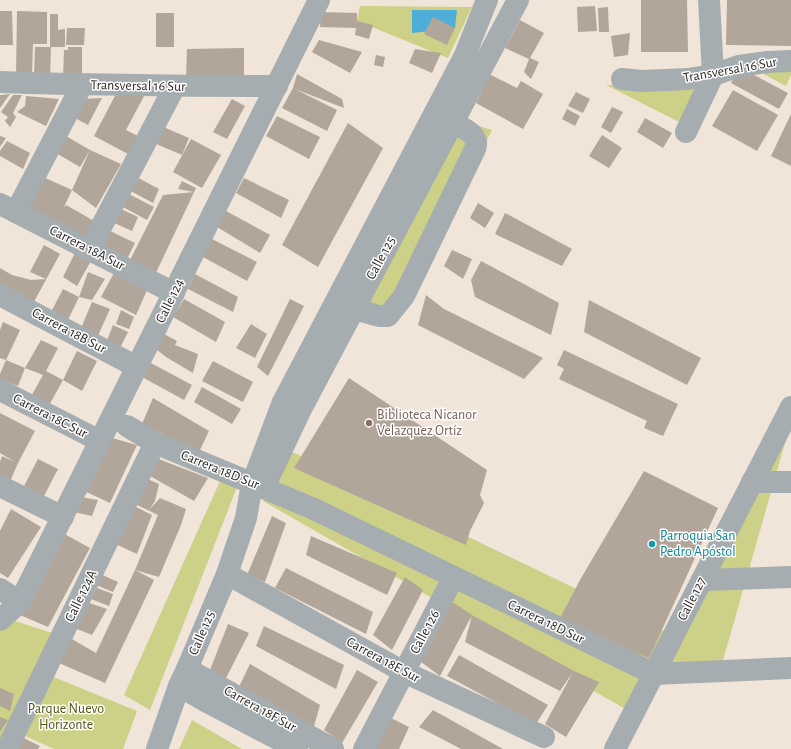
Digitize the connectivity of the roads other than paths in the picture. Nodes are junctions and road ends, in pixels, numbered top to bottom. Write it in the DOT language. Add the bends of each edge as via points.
graph roads {
  1 [pos="319,0"];
  2 [pos="487,0"];
  3 [pos="518,0"];
  4 [pos="709,0"];
  5 [pos="791,61"];
  6 [pos="713,75"];
  7 [pos="622,79"];
  8 [pos="0,82"];
  9 [pos="82,85"];
  10 [pos="175,86"];
  11 [pos="276,86"];
  12 [pos="453,123"];
  13 [pos="686,132"];
  14 [pos="8,208"];
  15 [pos="89,250"];
  16 [pos="174,293"];
  17 [pos="0,295"];
  18 [pos="354,310"];
  19 [pos="137,367"];
  20 [pos="0,390"];
  21 [pos="791,407"];
  22 [pos="127,426"];
  23 [pos="100,441"];
  24 [pos="155,443"];
  25 [pos="752,482"];
  26 [pos="791,482"];
  27 [pos="0,486"];
  28 [pos="258,486"];
  29 [pos="314,509"];
  30 [pos="63,517"];
  31 [pos="227,574"];
  32 [pos="791,577"];
  33 [pos="453,578"];
  34 [pos="702,580"];
  35 [pos="0,589"];
  36 [pos="20,602"];
  37 [pos="0,620"];
  38 [pos="611,656"];
  39 [pos="791,668"];
  40 [pos="404,672"];
  41 [pos="654,674"];
  42 [pos="183,678"];
  43 [pos="544,737"];
  44 [pos="7,749"];
  45 [pos="157,749"];
  46 [pos="297,749"];
  47 [pos="333,749"];
  48 [pos="364,749"];
  49 [pos="615,749"];
  1 -- 11 [label="street, Calle 124"];
  2 -- 28 [label="street, Calle 125" via="465,55 282,402"];
  3 -- 12 [label="street, Calle 125"];
  4 -- 6 [label="street"];
  5 -- 6 [label="street, Transversal 16 Sur" via="739,66"];
  6 -- 7 [label="street, Transversal 16 Sur" via="688,79"];
  6 -- 13 [label="street"];
  8 -- 9 [label="street, Transversal 16 Sur"];
  9 -- 10 [label="street, Transversal 16 Sur"];
  9 -- 14 [label="street"];
  10 -- 11 [label="street, Transversal 16 Sur"];
  10 -- 15 [label="street"];
  11 -- 16 [label="street, Calle 124"];
  12 -- 18 [label="street, Calle 125"];
  12 -- 18 [label="street" via="472,134 476,143 475,149 404,296 388,316"];
  14 -- 15 [label="street, Carrera 18A Sur"];
  15 -- 16 [label="street, Carrera 18A Sur"];
  16 -- 19 [label="street, Calle 124"];
  17 -- 19 [label="street, Carrera 18B Sur"];
  18 -- 28 [label="street, Calle 125"];
  19 -- 23 [label="street, Calle 124"];
  20 -- 23 [label="street, Carrera 18C Sur"];
  21 -- 25 [label="street, Calle 127"];
  22 -- 24 [label="street, Carrera 18D Sur"];
  23 -- 30 [label="street, Calle 124"];
  24 -- 28 [label="street, Carrera 18D Sur"];
  24 -- 44 [label="street, Calle 124A"];
  25 -- 26 [label="street"];
  25 -- 34 [label="street, Calle 127"];
  27 -- 30 [label="street"];
  28 -- 29 [label="street, Carrera 18D Sur"];
  28 -- 31 [label="street, Calle 125"];
  29 -- 33 [label="street, Carrera 18D Sur"];
  29 -- 41 [label="street, Carrera 18D Sur"];
  30 -- 36 [label="street, Calle 124"];
  31 -- 40 [label="street, Carrera 18E Sur"];
  31 -- 42 [label="street, Calle 125"];
  32 -- 34 [label="street"];
  33 -- 38 [label="street, Carrera 18D Sur"];
  33 -- 40 [label="street, Calle 126"];
  34 -- 41 [label="street, Calle 127"];
  35 -- 36 [label="street"];
  36 -- 37 [label="street"];
  39 -- 41 [label="street, Carrera 18D Sur"];
  40 -- 43 [label="street, Carrera 18E Sur"];
  40 -- 48 [label="street, Calle 126"];
  41 -- 49 [label="street, Calle 127"];
  42 -- 45 [label="street, Calle 125"];
  42 -- 46 [label="street, Carrera 18F Sur" via="207,702"];
  42 -- 47 [label="street, Carrera 18F Sur"];
}
